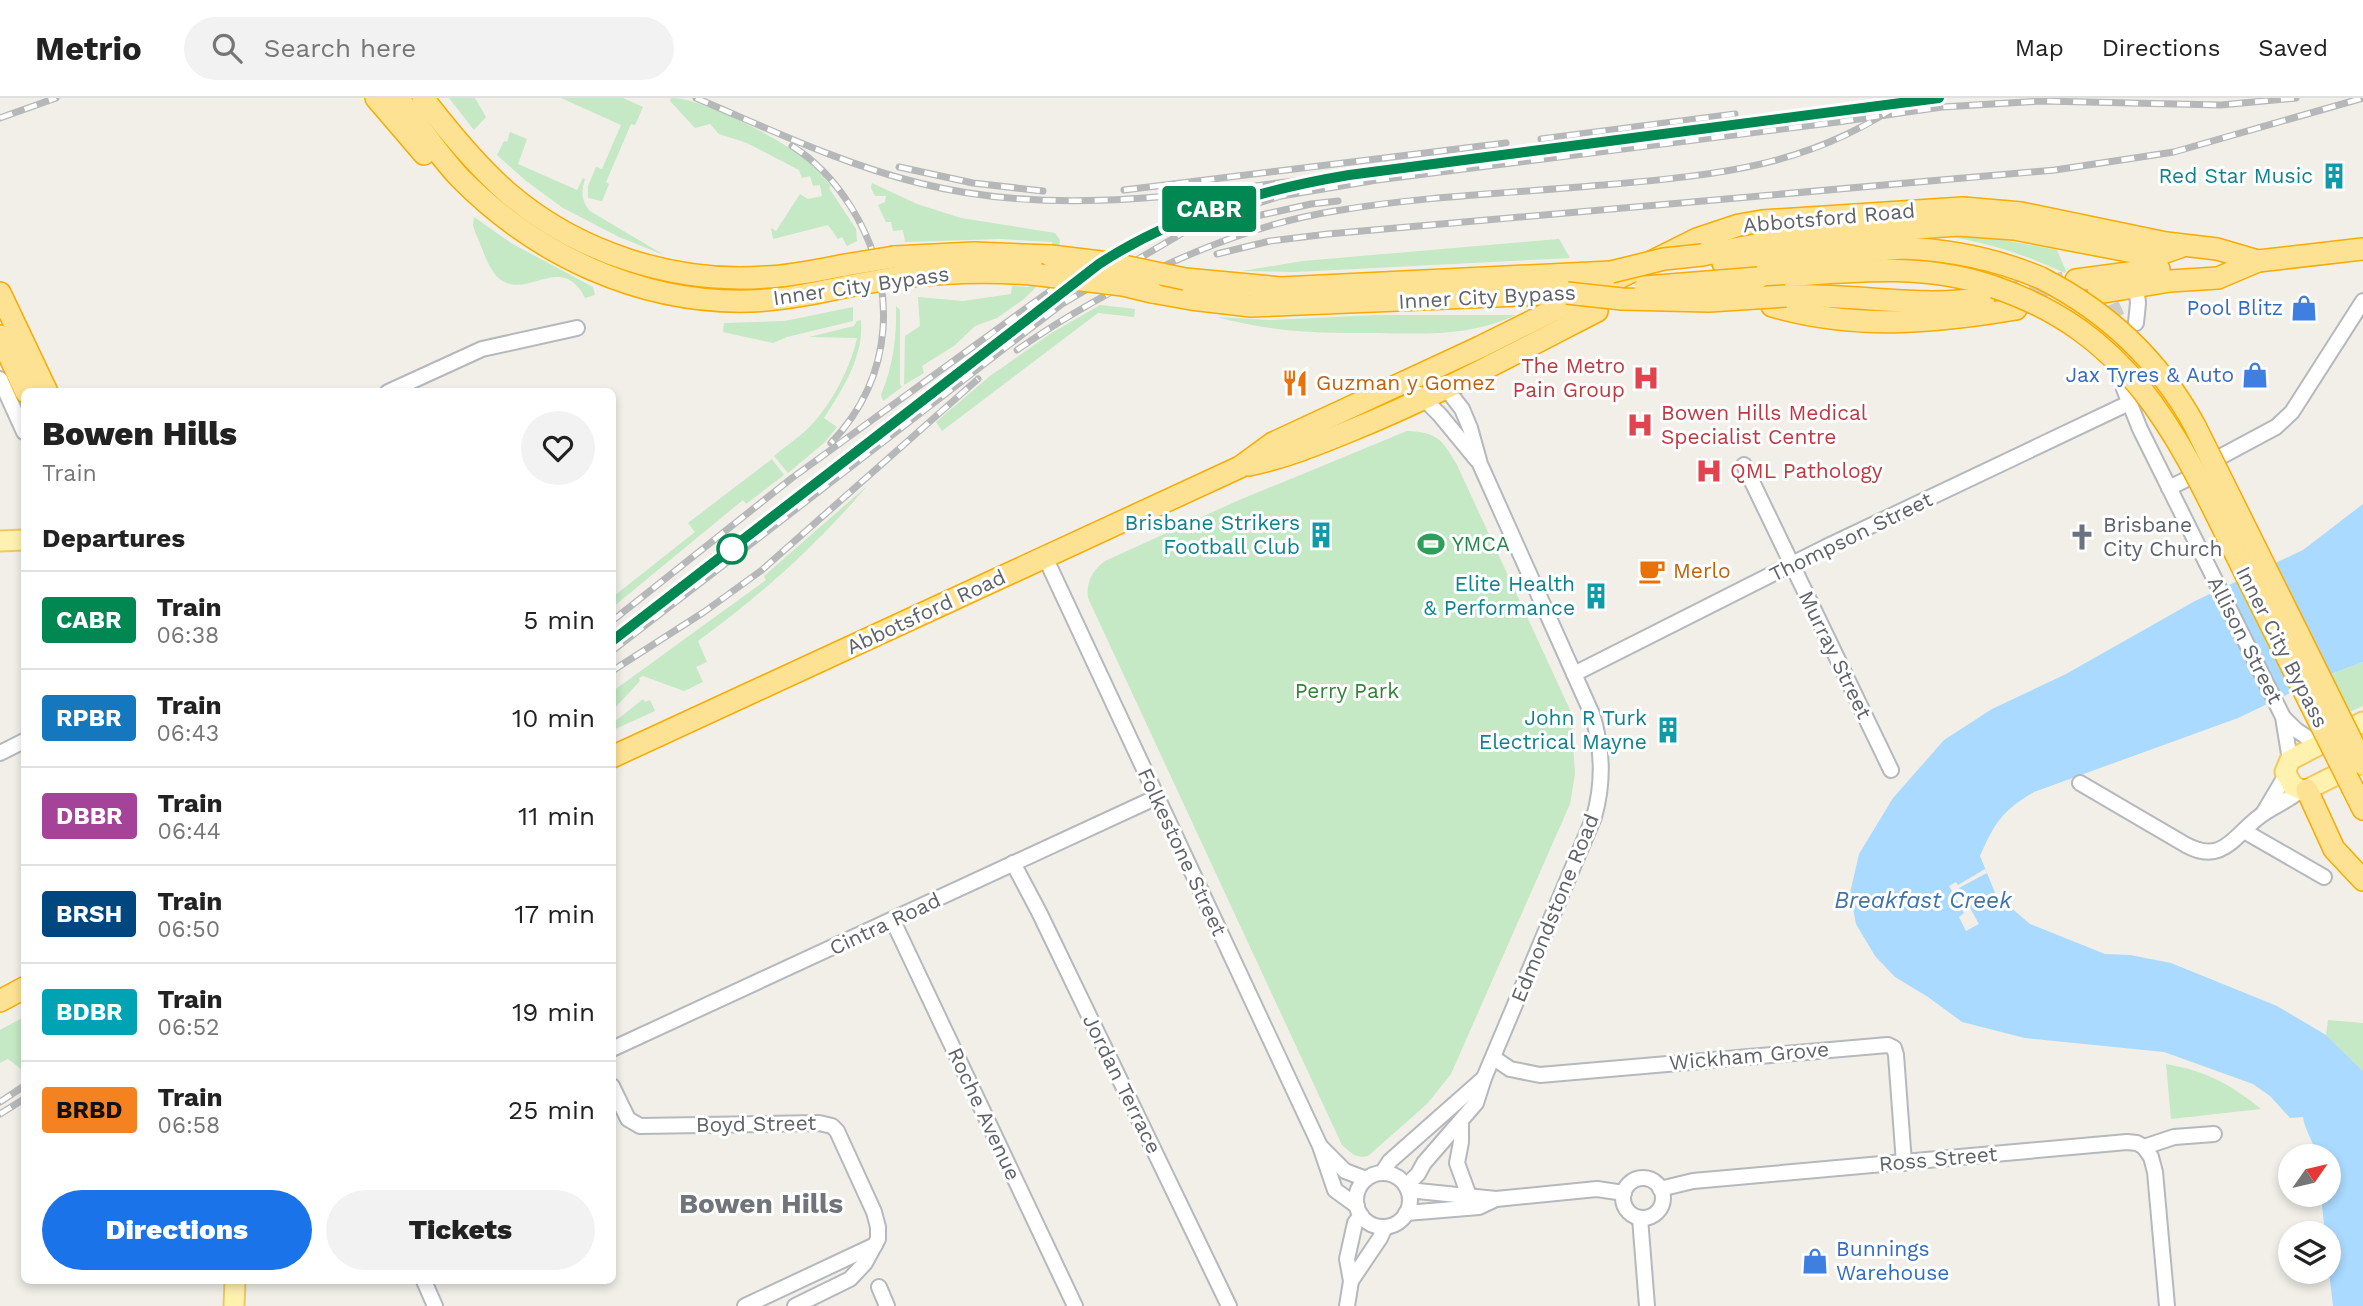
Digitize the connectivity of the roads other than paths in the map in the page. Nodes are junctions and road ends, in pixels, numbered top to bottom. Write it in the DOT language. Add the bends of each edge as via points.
graph roads {
  1 [pos="376,98"];
  2 [pos="398,98"];
  3 [pos="427,101"];
  4 [pos="455,173"];
  5 [pos="2096,244"];
  6 [pos="2185,246"];
  7 [pos="2363,249"];
  8 [pos="2258,261"];
  9 [pos="897,267"];
  10 [pos="1604,273"];
  11 [pos="847,275"];
  12 [pos="2133,279"];
  13 [pos="1989,292"];
  14 [pos="0,293"];
  15 [pos="1562,293"];
  16 [pos="1779,301"];
  17 [pos="2363,301"];
  18 [pos="2016,309"];
  19 [pos="1597,311"];
  20 [pos="2136,323"];
  21 [pos="577,328"];
  22 [pos="8,338"];
  23 [pos="1413,378"];
  24 [pos="0,379"];
  25 [pos="25,388"];
  26 [pos="44,388"];
  27 [pos="397,388"];
  28 [pos="1446,389"];
  29 [pos="2126,396"];
  30 [pos="1425,399"];
  31 [pos="21,425"];
  32 [pos="1480,464"];
  33 [pos="1744,465"];
  34 [pos="1240,467"];
  35 [pos="2169,488"];
  36 [pos="21,540"];
  37 [pos="0,541"];
  38 [pos="1045,557"];
  39 [pos="1791,564"];
  40 [pos="1574,674"];
  41 [pos="2283,717"];
  42 [pos="2363,722"];
  43 [pos="21,742"];
  44 [pos="2319,745"];
  45 [pos="0,753"];
  46 [pos="616,755"];
  47 [pos="2363,763"];
  48 [pos="2288,767"];
  49 [pos="1891,770"];
  50 [pos="2080,783"];
  51 [pos="2303,791"];
  52 [pos="1157,797"];
  53 [pos="2363,809"];
  54 [pos="2264,812"];
  55 [pos="2244,831"];
  56 [pos="1013,863"];
  57 [pos="2324,877"];
  58 [pos="2363,880"];
  59 [pos="893,921"];
  60 [pos="21,990"];
  61 [pos="0,1001"];
  62 [pos="616,1047"];
  63 [pos="1494,1058"];
  64 [pos="1483,1078"];
  65 [pos="616,1094"];
  66 [pos="1461,1122"];
  67 [pos="2214,1134"];
  68 [pos="1320,1146"];
  69 [pos="2144,1147"];
  70 [pos="1904,1163"];
  71 [pos="1382,1172"];
  72 [pos="1366,1179"];
  73 [pos="1407,1188"];
  74 [pos="1660,1189"];
  75 [pos="1623,1193"];
  76 [pos="1469,1196"];
  77 [pos="1496,1199"];
  78 [pos="1359,1210"];
  79 [pos="1406,1213"];
  80 [pos="1640,1218"];
  81 [pos="1385,1227"];
  82 [pos="875,1245"];
  83 [pos="1351,1281"];
  84 [pos="235,1284"];
  85 [pos="425,1284"];
  86 [pos="878,1287"];
  87 [pos="234,1306"];
  88 [pos="435,1306"];
  89 [pos="745,1306"];
  90 [pos="795,1306"];
  91 [pos="887,1306"];
  92 [pos="1075,1306"];
  93 [pos="1229,1306"];
  94 [pos="1347,1306"];
  95 [pos="1647,1306"];
  96 [pos="2167,1306"];
  1 -- 4 [label="highway" via="433,164"];
  2 -- 4 [label="highway, Inner City Bypass"];
  3 -- 11 [label="highway, Inner City Bypass" via="471,156 509,193 555,226 612,254 681,273 736,278"];
  4 -- 11 [label="highway, Inner City Bypass" via="505,219 550,249 651,290 714,300 779,299"];
  5 -- 6 [label="highway" via="2154,256"];
  5 -- 10 [label="highway, bridge" via="2014,229 1958,225 1803,236"];
  5 -- 12 [label="highway"];
  6 -- 8 [label="highway, Abbotsford Road" via="2217,249"];
  6 -- 23 [label="highway, Abbotsford Road" via="1993,209 1921,209 1739,225 1697,239"];
  7 -- 8 [label="highway, Abbotsford Road"];
  8 -- 12 [label="highway, Abbotsford Road" via="2218,278 2190,280 2167,269"];
  9 -- 10 [label="highway, Inner City Bypass, bridge" via="974,253 1051,256 1185,279 1281,288"];
  9 -- 11 [label="highway, Inner City Bypass, bridge"];
  9 -- 15 [label="highway, Inner City Bypass, bridge" via="1040,275 1251,306"];
  10 -- 47 [label="highway, Inner City Bypass, bridge" via="1903,248 1939,250 1979,256 2041,278 2093,308 2126,335 2174,390"];
  12 -- 12 [label="highway" via="2078,279 2104,297"];
  12 -- 20 [label="street"];
  13 -- 15 [label="highway, Inner City Bypass, bridge" via="1943,274 1896,271"];
  13 -- 16 [label="highway" via="1934,303 1815,294"];
  13 -- 53 [label="highway, Inner City Bypass, bridge" via="2036,303 2089,336 2131,375 2158,411 2194,471"];
  14 -- 22 [label="highway"];
  15 -- 16 [label="highway, bridge" via="1622,299"];
  16 -- 18 [label="highway" via="1800,313 1901,322"];
  17 -- 35 [label="street" via="2284,421"];
  19 -- 28 [label="highway, Abbotsford Road"];
  21 -- 27 [label="street" via="482,349"];
  22 -- 25 [label="highway"];
  22 -- 26 [label="highway"];
  23 -- 28 [label="street"];
  23 -- 30 [label="street, Edmondstone Road"];
  23 -- 34 [label="highway, Abbotsford Road" via="1273,443"];
  24 -- 31 [label="street"];
  28 -- 30 [label="highway, Abbotsford Road"];
  28 -- 32 [label="street, Edmondstone Road" via="1465,415"];
  29 -- 35 [label="street, Allison Street"];
  29 -- 39 [label="street, Thompson Street"];
  30 -- 32 [label="street, Edmondstone Road"];
  30 -- 34 [label="highway, Abbotsford Road" via="1280,459"];
  32 -- 40 [label="street, Edmondstone Road"];
  33 -- 39 [label="street, Murray Street"];
  34 -- 38 [label="highway, Abbotsford Road"];
  35 -- 41 [label="street, Allison Street"];
  36 -- 37 [label="main road"];
  38 -- 46 [label="highway, Abbotsford Road"];
  38 -- 52 [label="street, Folkestone Street"];
  39 -- 40 [label="street, Thompson Street"];
  39 -- 49 [label="street, Murray Street"];
  40 -- 63 [label="street, Edmondstone Road" via="1600,743 1599,801"];
  41 -- 44 [label="street, Allison Street"];
  41 -- 48 [label="street, Allison Street"];
  42 -- 44 [label="main road"];
  43 -- 45 [label="street"];
  44 -- 48 [label="main road"];
  47 -- 51 [label="main road"];
  48 -- 51 [label="main road" via="2293,786"];
  48 -- 54 [label="street"];
  50 -- 55 [label="street" via="2196,851 2220,850"];
  51 -- 54 [label="street"];
  51 -- 58 [label="highway" via="2334,849"];
  52 -- 56 [label="street, Cintra Road"];
  52 -- 68 [label="street, Folkestone Street"];
  54 -- 55 [label="street"];
  55 -- 57 [label="street"];
  56 -- 59 [label="street, Cintra Road"];
  56 -- 93 [label="street, Jordan Terrace"];
  59 -- 62 [label="street, Cintra Road"];
  59 -- 92 [label="street, Roche Avenue"];
  60 -- 61 [label="highway"];
  63 -- 64 [label="street, Edmondstone Road"];
  63 -- 70 [label="street, Wickham Grove" via="1510,1069 1540,1075 1888,1045 1896,1055"];
  64 -- 66 [label="street, Edmondstone Road" via="1476,1103"];
  64 -- 71 [label="street, Edmondstone Road"];
  65 -- 82 [label="street, Boyd Street" via="628,1119 640,1126 832,1126 841,1136 877,1220"];
  66 -- 73 [label="street, Edmondstone Road"];
  66 -- 76 [label="street" via="1457,1163"];
  67 -- 69 [label="street, Ross Street" via="2174,1137"];
  68 -- 72 [label="street, Folkestone Street" via="1345,1171"];
  68 -- 78 [label="street, Folkestone Street" via="1335,1190"];
  69 -- 70 [label="street, Ross Street" via="2127,1142"];
  69 -- 96 [label="street" via="2155,1172"];
  70 -- 74 [label="street, Ross Street" via="1693,1181"];
  71 -- 72 [label="street"];
  71 -- 73 [label="street" via="1396,1176"];
  72 -- 78 [label="street" via="1357,1191"];
  73 -- 76 [label="street"];
  73 -- 79 [label="street"];
  74 -- 75 [label="street" via="1650,1180 1637,1179"];
  74 -- 80 [label="street" via="1662,1201 1657,1212"];
  75 -- 77 [label="street" via="1597,1189"];
  75 -- 80 [label="street" via="1625,1206"];
  76 -- 77 [label="street"];
  77 -- 79 [label="street" via="1479,1207"];
  78 -- 81 [label="street" via="1367,1222"];
  78 -- 83 [label="street" via="1347,1259"];
  79 -- 81 [label="street"];
  80 -- 95 [label="street"];
  81 -- 83 [label="street"];
  82 -- 89 [label="street"];
  82 -- 90 [label="street" via="850,1279"];
  83 -- 94 [label="street"];
  84 -- 87 [label="main road"];
  85 -- 88 [label="street"];
  86 -- 91 [label="street"];
}
